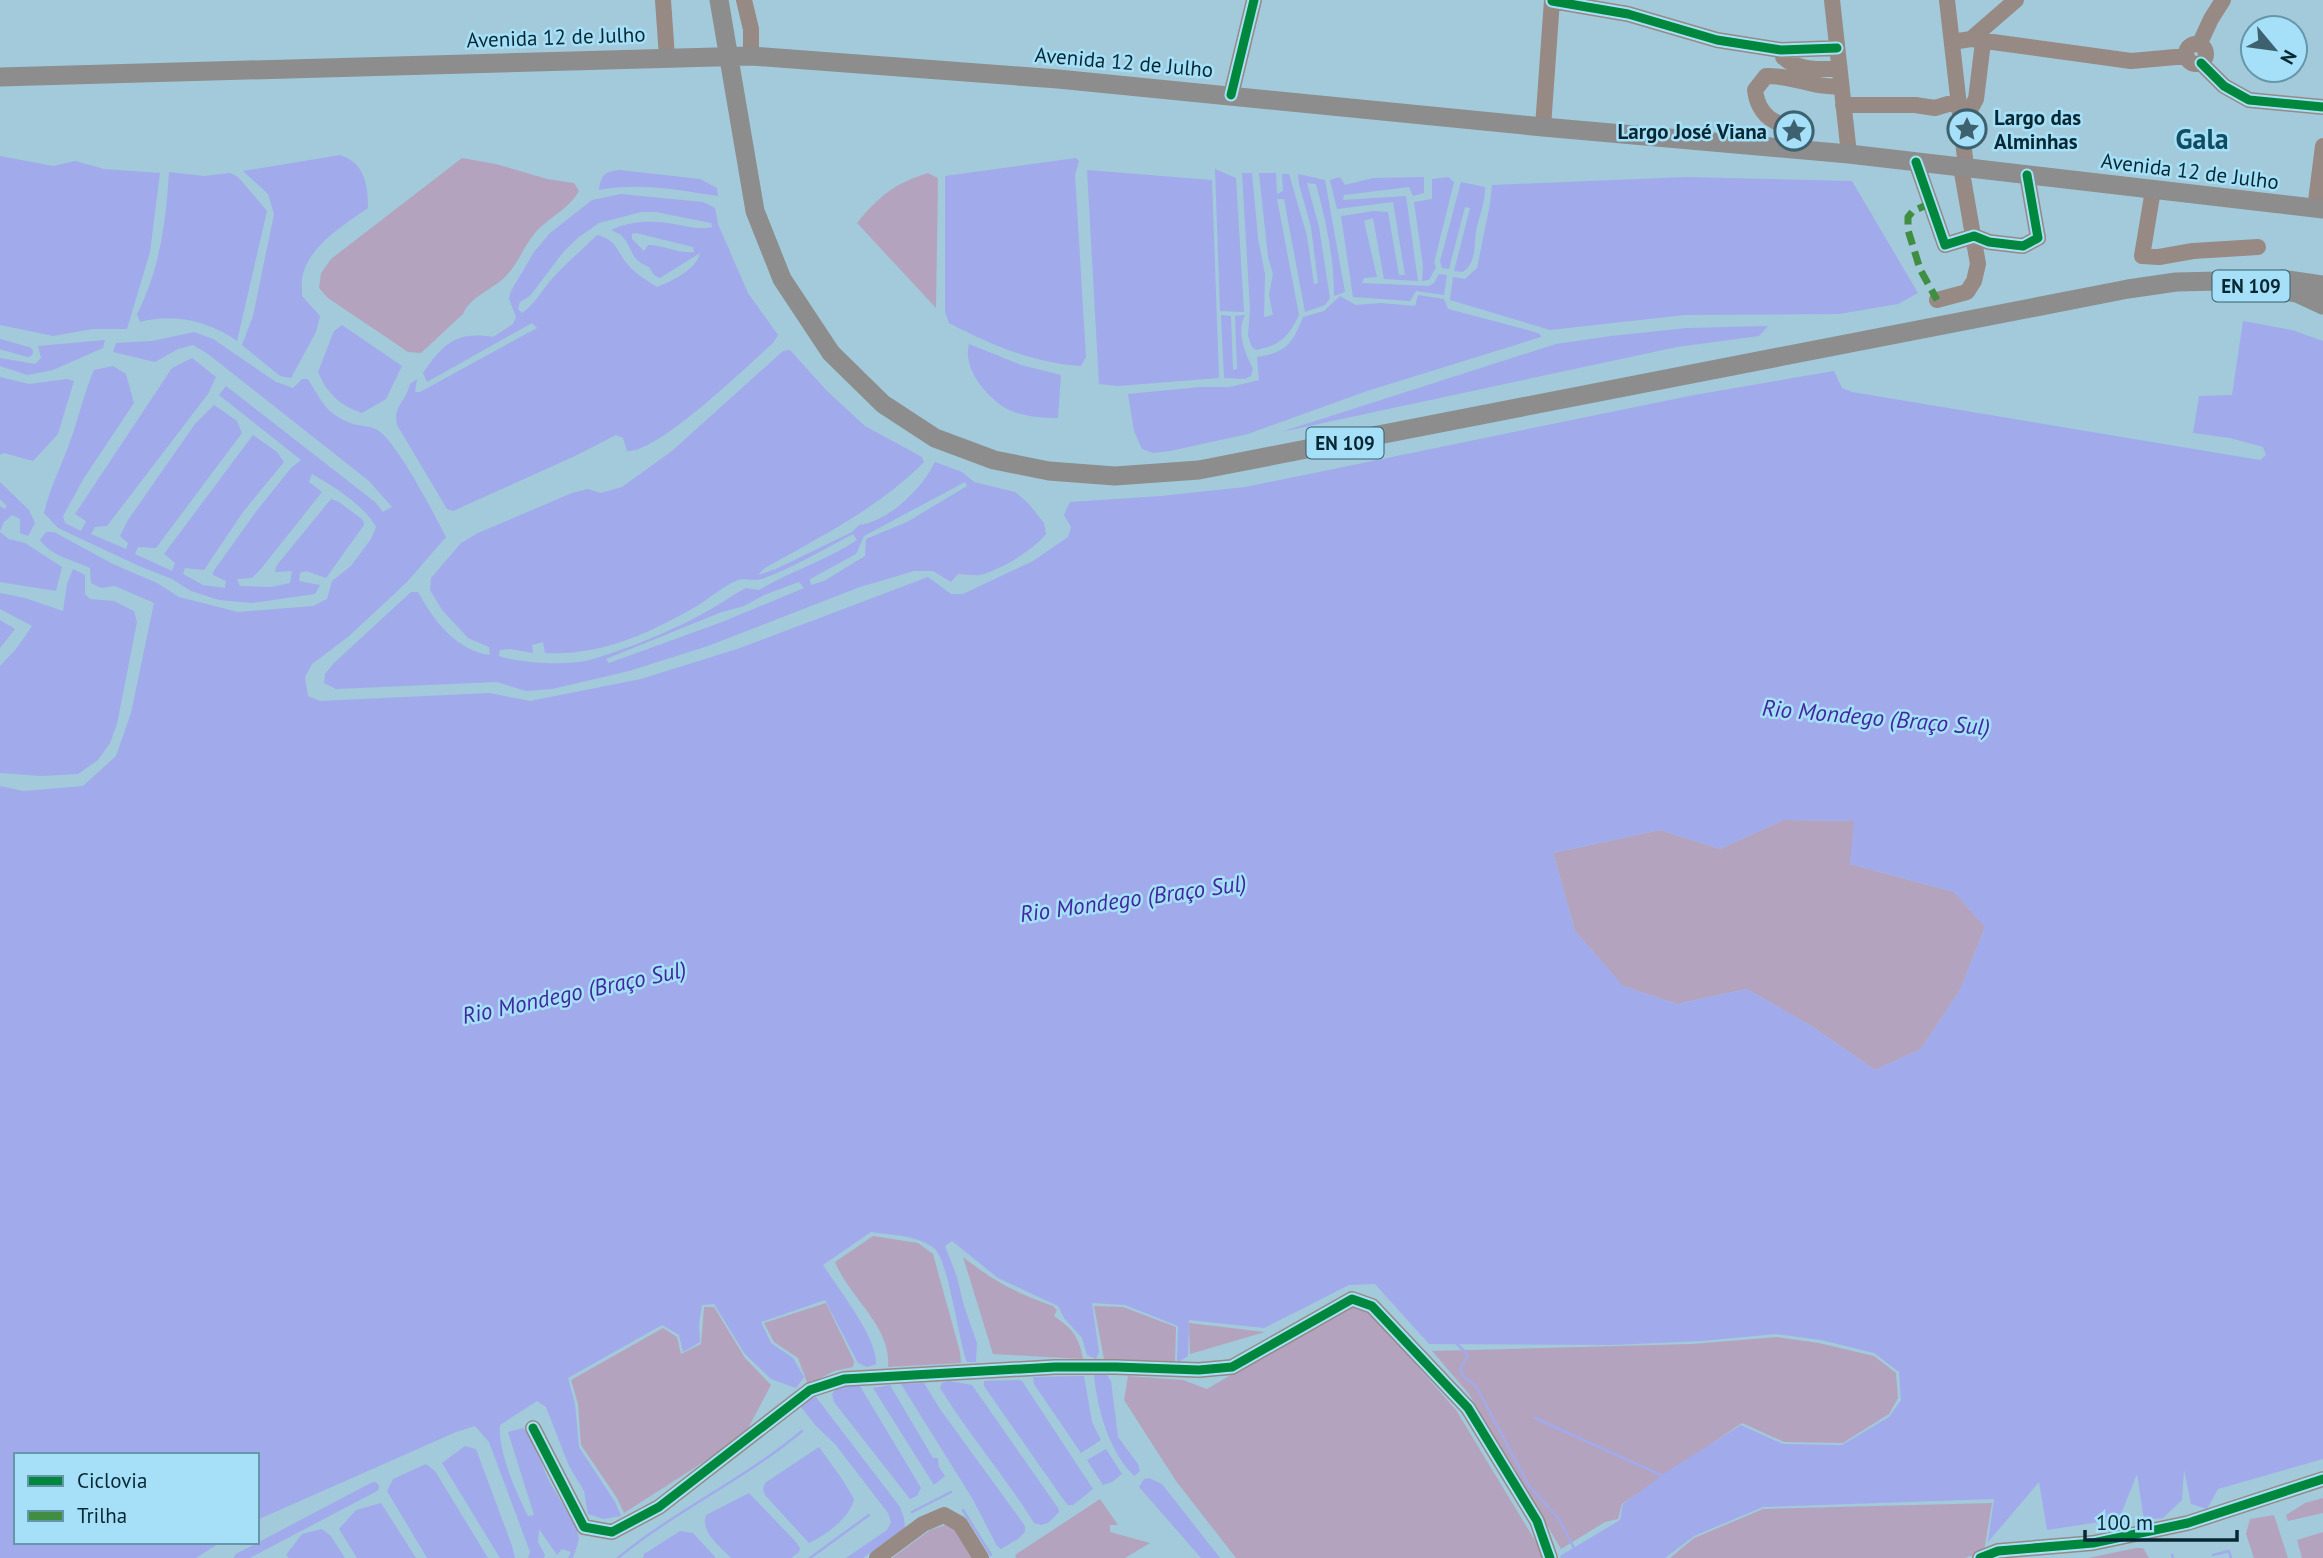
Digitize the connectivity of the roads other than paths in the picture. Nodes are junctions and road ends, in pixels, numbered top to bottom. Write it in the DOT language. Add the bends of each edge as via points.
graph roads {
  1 [pos="663,0"];
  2 [pos="719,0"];
  3 [pos="744,0"];
  4 [pos="1254,0"];
  5 [pos="1832,0"];
  6 [pos="1947,0"];
  7 [pos="2016,0"];
  8 [pos="2223,0"];
  9 [pos="1552,1"];
  10 [pos="1632,7"];
  11 [pos="1977,41"];
  12 [pos="1952,43"];
  13 [pos="1837,48"];
  14 [pos="1783,50"];
  15 [pos="2195,54"];
  16 [pos="751,56"];
  17 [pos="667,57"];
  18 [pos="1840,77"];
  19 [pos="0,78"];
  20 [pos="1231,95"];
  21 [pos="1958,101"];
  22 [pos="1843,105"];
  23 [pos="2323,107"];
  24 [pos="1781,124"];
  25 [pos="1961,126"];
  26 [pos="1543,127"];
  27 [pos="2323,146"];
  28 [pos="1849,154"];
  29 [pos="1916,162"];
  30 [pos="1963,167"];
  31 [pos="2027,175"];
  32 [pos="2153,190"];
  33 [pos="2319,209"];
  34 [pos="1974,236"];
  35 [pos="2258,247"];
  36 [pos="2176,282"];
  37 [pos="2323,285"];
  38 [pos="2297,293"];
  39 [pos="2323,298"];
  40 [pos="1937,300"];
  41 [pos="2323,305"];
  42 [pos="533,1427"];
  43 [pos="2323,1479"];
  44 [pos="877,1558"];
  45 [pos="981,1558"];
  46 [pos="1550,1558"];
  47 [pos="1980,1558"];
  1 -- 17 [label="street"];
  2 -- 36 [label="main road, EN 109" via="755,211 782,279 831,354 883,404 935,438 994,460 1049,471 1115,476 1199,470"];
  3 -- 16 [label="street"];
  4 -- 20 [label="street"];
  5 -- 13 [label="street"];
  6 -- 12 [label="street"];
  7 -- 11 [label="street"];
  8 -- 15 [label="street"];
  9 -- 10 [label="street"];
  9 -- 26 [label="street"];
  10 -- 14 [label="street" via="1717,40"];
  11 -- 12 [label="street"];
  11 -- 15 [label="street" via="2131,61"];
  11 -- 25 [label="street" via="1976,99"];
  12 -- 21 [label="street"];
  13 -- 14 [label="street"];
  13 -- 18 [label="street"];
  14 -- 18 [label="street" via="1791,64"];
  15 -- 23 [label="street" via="2224,86 2249,100"];
  16 -- 17 [label="main road, Avenida 12 de Julho"];
  16 -- 20 [label="main road, Avenida 12 de Julho"];
  17 -- 19 [label="main road, Avenida 12 de Julho"];
  18 -- 22 [label="street"];
  18 -- 24 [label="street" via="1821,88 1806,81 1766,76 1755,95 1771,121"];
  20 -- 26 [label="main road, Avenida 12 de Julho"];
  21 -- 22 [label="street" via="1935,108"];
  21 -- 25 [label="street"];
  22 -- 28 [label="street"];
  25 -- 30 [label="street"];
  26 -- 28 [label="main road, Avenida 12 de Julho"];
  27 -- 33 [label="street"];
  28 -- 29 [label="main road, Avenida 12 de Julho"];
  29 -- 30 [label="main road, Avenida 12 de Julho"];
  29 -- 34 [label="street" via="1945,245"];
  30 -- 31 [label="main road, Avenida 12 de Julho"];
  30 -- 34 [label="street"];
  31 -- 32 [label="main road, Avenida 12 de Julho"];
  31 -- 34 [label="street" via="2038,238 2023,246"];
  32 -- 33 [label="main road, Avenida 12 de Julho"];
  32 -- 35 [label="street" via="2142,256"];
  34 -- 40 [label="street" via="1978,264 1974,281 1967,292"];
  36 -- 37 [label="main road, EN 109" via="2234,272"];
  36 -- 38 [label="main road, EN 109" via="2220,281"];
  38 -- 39 [label="main road, EN 109"];
  38 -- 41 [label="main road, EN 109"];
  42 -- 46 [label="street" via="584,1527 612,1532 659,1507 821,1385 844,1379 1055,1367 1232,1367 1352,1299 1372,1306 1468,1408 1536,1521"];
  43 -- 47 [label="street" via="2188,1523 2093,1543 1998,1551"];
  44 -- 45 [label="street" via="923,1524 944,1515 960,1524"];
}
